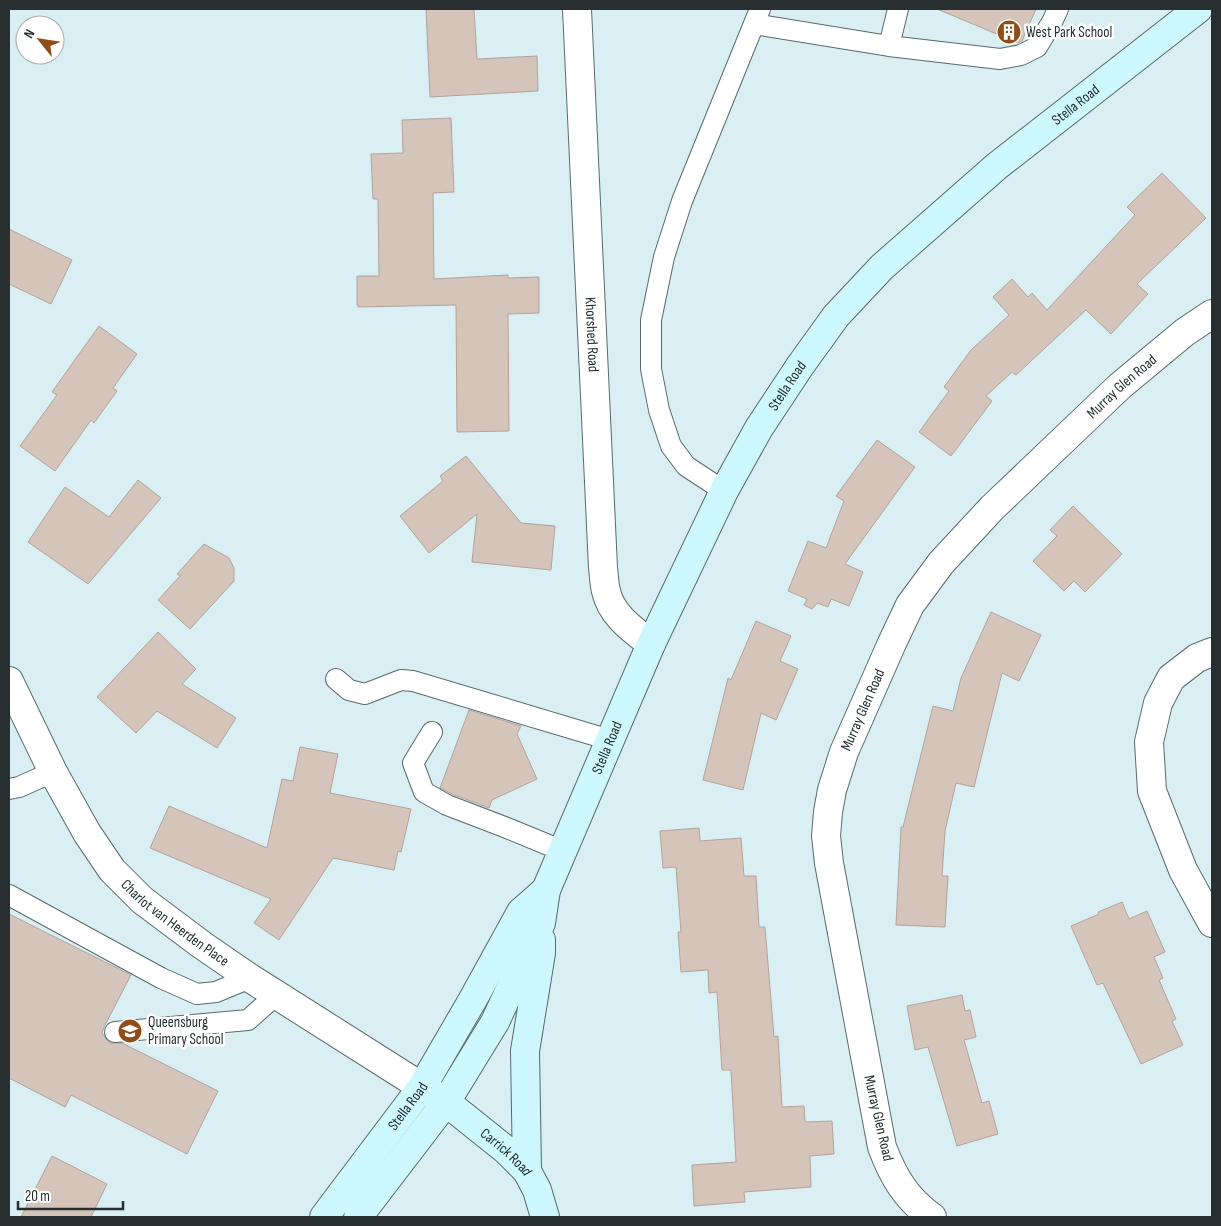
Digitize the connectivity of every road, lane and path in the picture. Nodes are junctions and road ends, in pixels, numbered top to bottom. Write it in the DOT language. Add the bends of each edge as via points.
graph roads {
  1 [pos="577,9"];
  2 [pos="898,9"];
  3 [pos="1058,9"];
  4 [pos="1198,9"];
  5 [pos="757,16"];
  6 [pos="889,46"];
  7 [pos="1212,314"];
  8 [pos="724,491"];
  9 [pos="651,644"];
  10 [pos="1212,652"];
  11 [pos="336,679"];
  12 [pos="9,681"];
  13 [pos="432,732"];
  14 [pos="610,740"];
  15 [pos="53,772"];
  16 [pos="9,789"];
  17 [pos="563,851"];
  18 [pos="546,890"];
  19 [pos="9,895"];
  20 [pos="541,923"];
  21 [pos="1212,923"];
  22 [pos="250,978"];
  23 [pos="276,995"];
  24 [pos="115,1032"];
  25 [pos="422,1087"];
  26 [pos="446,1102"];
  27 [pos="527,1171"];
  28 [pos="324,1217"];
  29 [pos="358,1217"];
  30 [pos="545,1217"];
  31 [pos="932,1217"];
  1 -- 9 [label="street, Khorshed Road" via="603,568 606,593 615,612"];
  2 -- 6 [label="lane"];
  3 -- 6 [label="lane" via="1037,47 1021,56 1000,59"];
  4 -- 8 [label="main road, Stella Road" via="997,166 882,267 836,316 800,366 759,428"];
  5 -- 6 [label="lane"];
  5 -- 8 [label="lane" via="682,202 664,257 651,320 651,369 659,410 671,446 686,466"];
  7 -- 31 [label="street, Murray Glen Road" via="1120,386 992,508 941,562 910,606 892,643 844,752 832,790 826,836 829,863 882,1147 896,1179"];
  8 -- 9 [label="main road, Stella Road"];
  9 -- 14 [label="main road, Stella Road"];
  10 -- 21 [label="street" via="1197,658 1171,678 1158,703 1149,742 1152,791 1183,870"];
  11 -- 14 [label="lane" via="349,690 365,694 401,680 413,681"];
  12 -- 15 [label="street, Charlot van Heerden Place"];
  13 -- 17 [label="lane" via="413,763 424,792 448,805"];
  14 -- 17 [label="main road, Stella Road"];
  15 -- 16 [label="lane"];
  15 -- 22 [label="street, Charlot van Heerden Place" via="112,870 142,900"];
  17 -- 18 [label="main road, Stella Road"];
  18 -- 20 [label="main road, Stella Road"];
  18 -- 25 [label="main road, Stella Road" via="521,912"];
  19 -- 22 [label="lane" via="161,978 197,994 216,992"];
  20 -- 26 [label="main road, Stella Road" via="495,1022"];
  20 -- 27 [label="main road" via="541,953 525,1051"];
  22 -- 23 [label="street, Charlot van Heerden Place"];
  23 -- 24 [label="lane" via="248,1020"];
  23 -- 25 [label="street, Charlot van Heerden Place"];
  25 -- 26 [label="main road, Carrick Road"];
  25 -- 28 [label="main road, Stella Road"];
  26 -- 27 [label="main road, Carrick Road"];
  26 -- 29 [label="main road, Stella Road"];
  27 -- 30 [label="main road, Carrick Road"];
}
